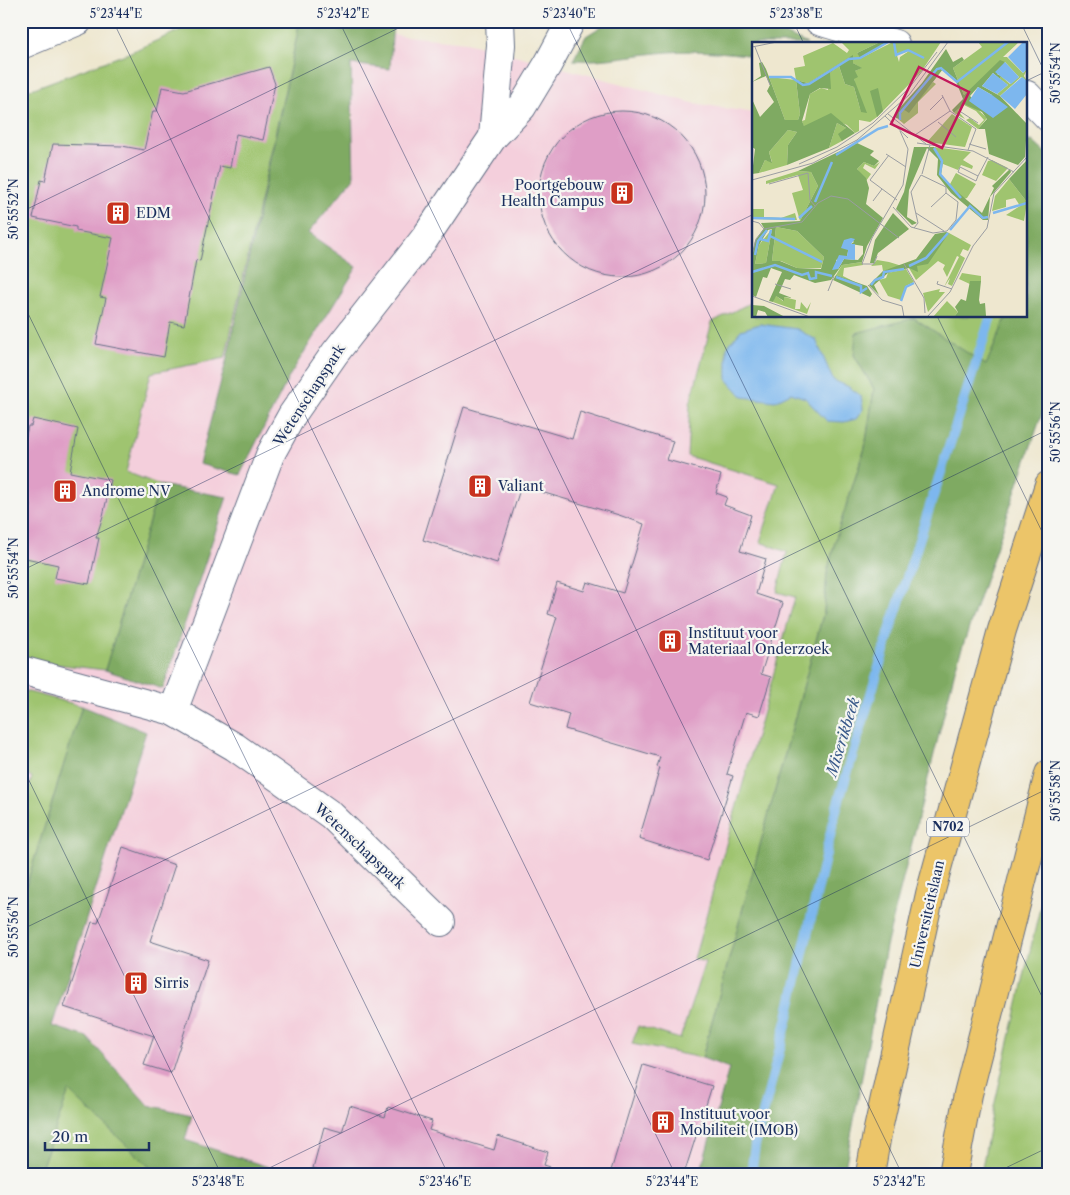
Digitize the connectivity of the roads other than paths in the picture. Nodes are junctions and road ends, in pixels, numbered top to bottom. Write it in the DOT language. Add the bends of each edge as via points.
graph roads {
  1 [pos="78,21"];
  2 [pos="500,21"];
  3 [pos="571,21"];
  4 [pos="819,21"];
  5 [pos="888,42"];
  6 [pos="21,45"];
  7 [pos="1028,96"];
  8 [pos="1028,97"];
  9 [pos="1049,102"];
  10 [pos="1049,118"];
  11 [pos="493,137"];
  12 [pos="1049,485"];
  13 [pos="21,670"];
  14 [pos="173,711"];
  15 [pos="1049,774"];
  16 [pos="441,922"];
  17 [pos="870,1174"];
  18 [pos="953,1174"];
  1 -- 6 [label="street"];
  2 -- 11 [label="street, Wetenschapspark"];
  3 -- 11 [label="street, Wetenschapspark" via="522,107"];
  4 -- 5 [label="street"];
  7 -- 9 [label="street"];
  8 -- 10 [label="street"];
  11 -- 14 [label="street, Wetenschapspark" via="425,238 335,353 292,415 270,455"];
  12 -- 17 [label="highway, Universiteitslaan / N702" via="1002,630 930,894"];
  13 -- 14 [label="street, Wetenschapspark"];
  14 -- 16 [label="street, Wetenschapspark" via="235,747 330,815"];
  15 -- 18 [label="highway" via="968,1094"];
}
